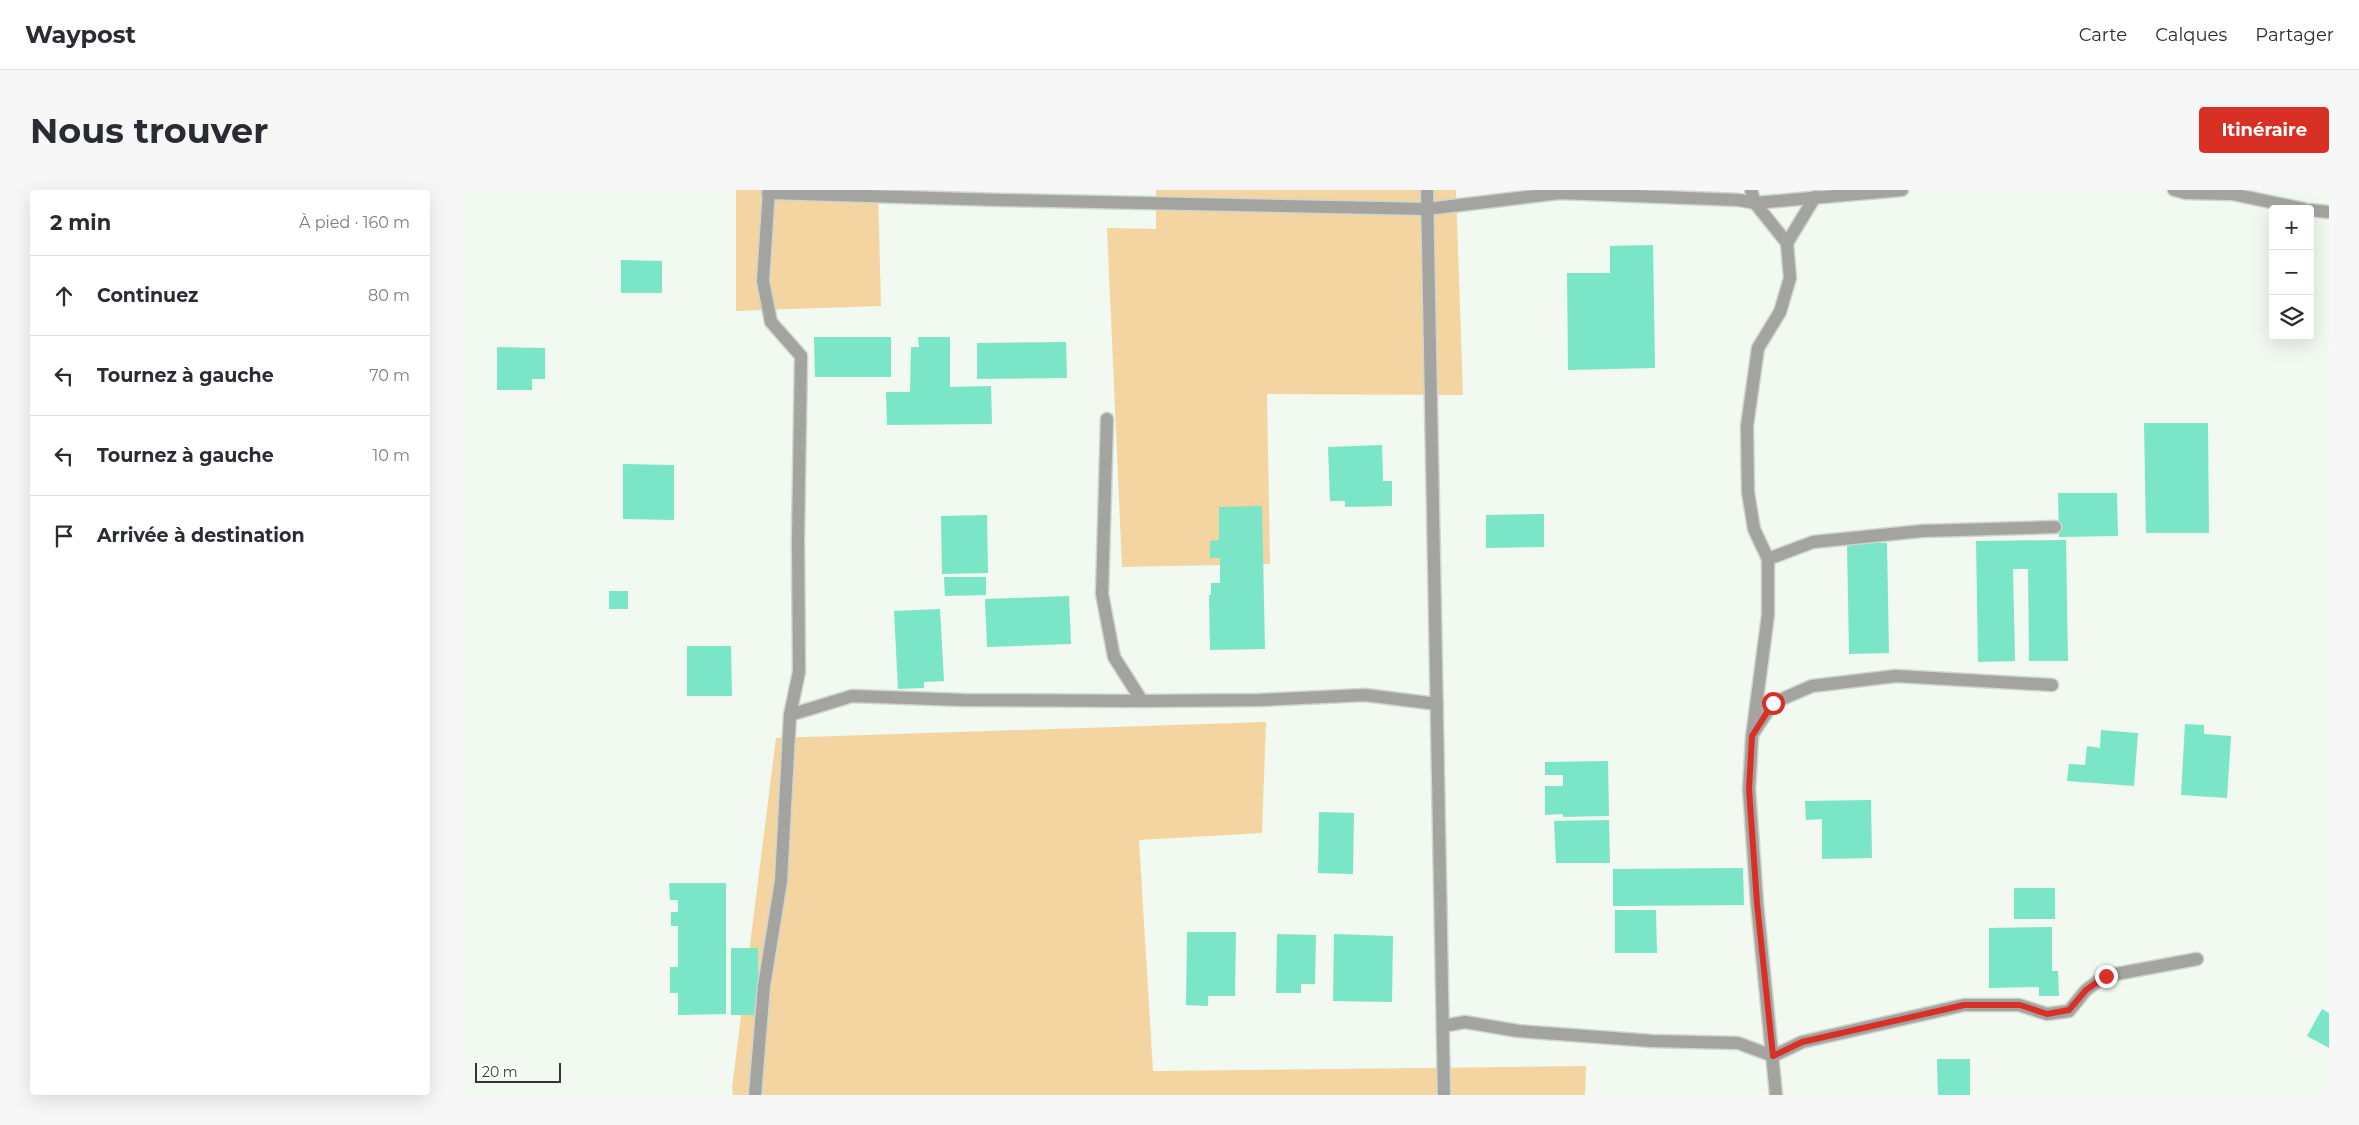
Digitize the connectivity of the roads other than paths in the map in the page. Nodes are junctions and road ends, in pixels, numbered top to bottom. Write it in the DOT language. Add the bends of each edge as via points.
graph roads {
  1 [pos="1427,190"];
  2 [pos="1751,190"];
  3 [pos="1902,190"];
  4 [pos="2174,190"];
  5 [pos="768,191"];
  6 [pos="1815,197"];
  7 [pos="1755,204"];
  8 [pos="2285,205"];
  9 [pos="1427,209"];
  10 [pos="2314,210"];
  11 [pos="2329,212"];
  12 [pos="1787,242"];
  13 [pos="1107,419"];
  14 [pos="2055,527"];
  15 [pos="1768,560"];
  16 [pos="2052,685"];
  17 [pos="1142,701"];
  18 [pos="1437,704"];
  19 [pos="790,715"];
  20 [pos="1752,736"];
  21 [pos="2197,959"];
  22 [pos="1443,1026"];
  23 [pos="1773,1056"];
  24 [pos="755,1095"];
  25 [pos="1444,1095"];
  26 [pos="1776,1095"];
  1 -- 9 [label="street"];
  2 -- 7 [label="street"];
  3 -- 6 [label="street"];
  4 -- 8 [label="street" via="2232,194"];
  5 -- 9 [label="street" via="1001,200"];
  5 -- 19 [label="street" via="763,281 771,322 801,356 800,672"];
  6 -- 7 [label="street"];
  6 -- 12 [label="street"];
  7 -- 9 [label="street" via="1739,200 1560,194"];
  7 -- 12 [label="street"];
  9 -- 18 [label="street"];
  10 -- 11 [label="street"];
  12 -- 15 [label="street" via="1790,278 1780,312 1758,348 1747,426 1748,492 1754,529"];
  13 -- 17 [label="street" via="1102,594 1114,657"];
  14 -- 15 [label="street" via="1922,531 1813,542"];
  15 -- 20 [label="street" via="1768,615"];
  16 -- 20 [label="street" via="1896,676 1812,686 1773,703"];
  17 -- 18 [label="street" via="1365,695"];
  17 -- 19 [label="street" via="852,696"];
  18 -- 22 [label="street"];
  19 -- 24 [label="street" via="781,881 764,986"];
  20 -- 23 [label="street" via="1749,789"];
  21 -- 23 [label="street" via="2106,976 2086,990 2069,1010 2047,1014 2020,1005 1964,1005 1802,1042"];
  22 -- 23 [label="street" via="1465,1022 1518,1032 1738,1043"];
  22 -- 25 [label="street"];
  23 -- 26 [label="street"];
}
